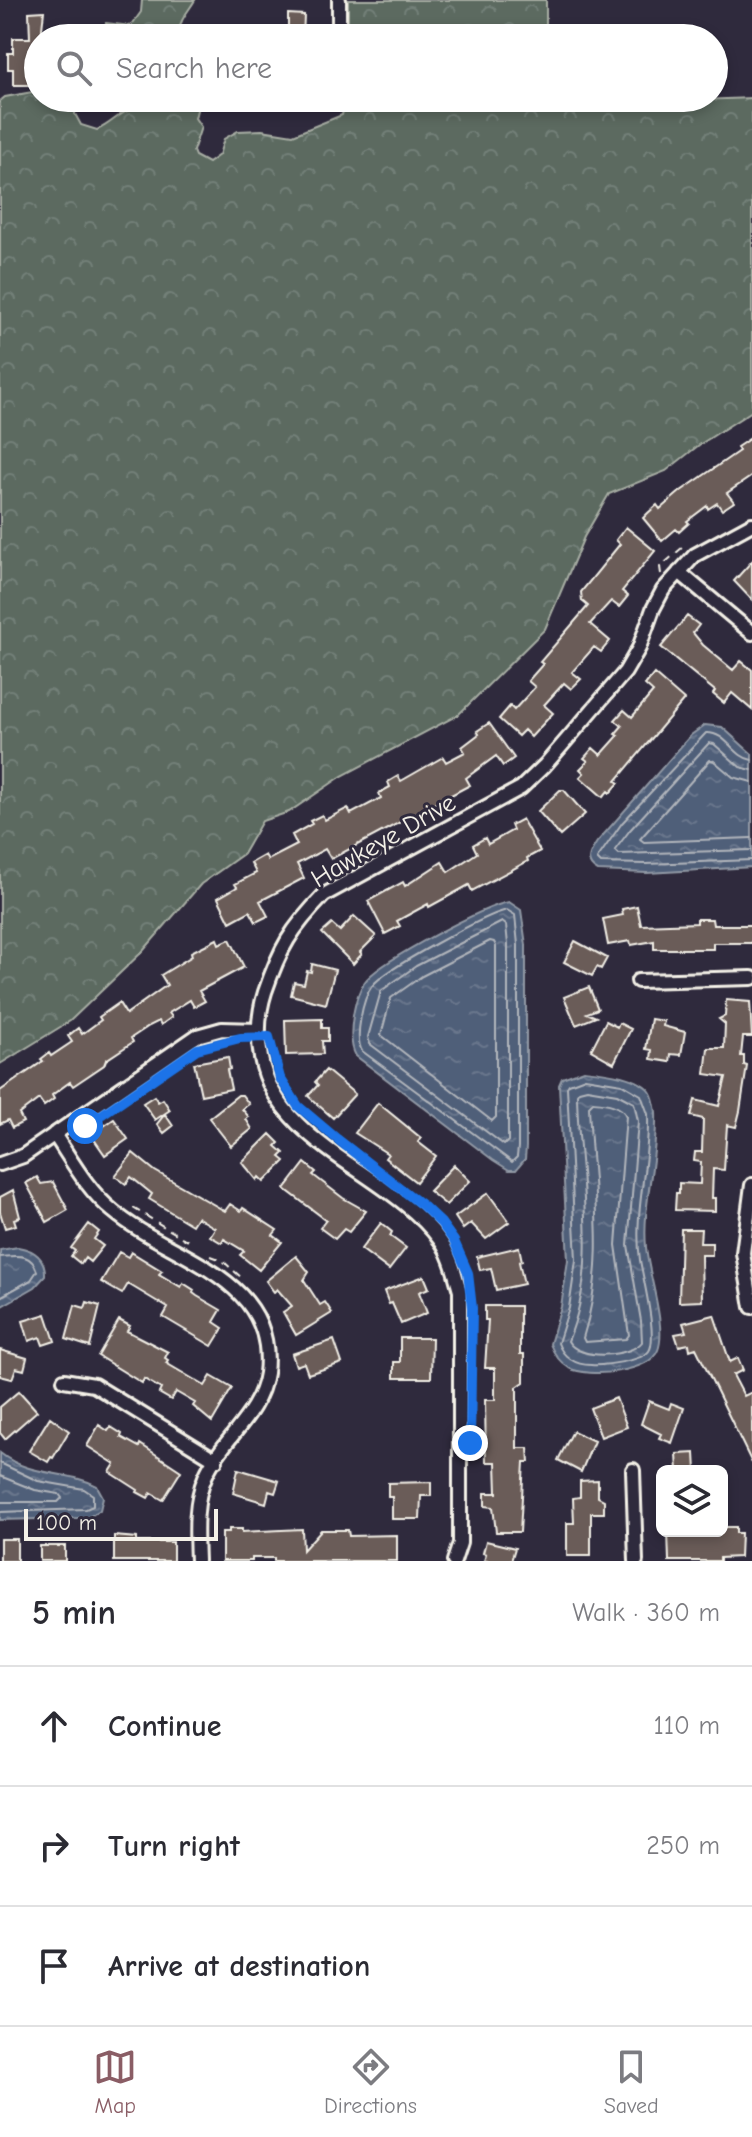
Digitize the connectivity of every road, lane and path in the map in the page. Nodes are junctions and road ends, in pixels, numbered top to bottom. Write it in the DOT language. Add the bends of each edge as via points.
graph roads {
  1 [pos="339,0"];
  2 [pos="339,24"];
  3 [pos="752,524"];
  4 [pos="679,572"];
  5 [pos="752,633"];
  6 [pos="752,978"];
  7 [pos="638,981"];
  8 [pos="259,1030"];
  9 [pos="308,1116"];
  10 [pos="54,1134"];
  11 [pos="337,1139"];
  12 [pos="0,1164"];
  13 [pos="752,1185"];
  14 [pos="132,1208"];
  15 [pos="197,1247"];
  16 [pos="204,1251"];
  17 [pos="248,1284"];
  18 [pos="752,1307"];
  19 [pos="64,1380"];
  20 [pos="216,1460"];
  21 [pos="633,1470"];
  22 [pos="197,1561"];
  23 [pos="454,1561"];
  24 [pos="636,1561"];
  1 -- 2 [label="street"];
  3 -- 4 [label="street, Hawkeye Drive" via="695,555"];
  4 -- 5 [label="street"];
  4 -- 8 [label="street, Hawkeye Drive" via="663,590 625,672 521,788 324,895 300,919 273,970 258,1013"];
  6 -- 7 [label="street"];
  8 -- 10 [label="street" via="222,1029 197,1036"];
  8 -- 23 [label="street, Hawkeye Drive" via="264,1073 295,1123 409,1209 441,1241 454,1268 460,1291 460,1543"];
  9 -- 11 [label="path"];
  10 -- 12 [label="street" via="23,1156"];
  10 -- 20 [label="street" via="97,1197 116,1214 225,1279 258,1320 266,1344 259,1398"];
  13 -- 18 [label="street" via="743,1253"];
  14 -- 15 [label="path"];
  16 -- 17 [label="path"];
  19 -- 20 [label="street" via="94,1385"];
  20 -- 22 [label="street" via="199,1497"];
  21 -- 24 [label="street"];
}
